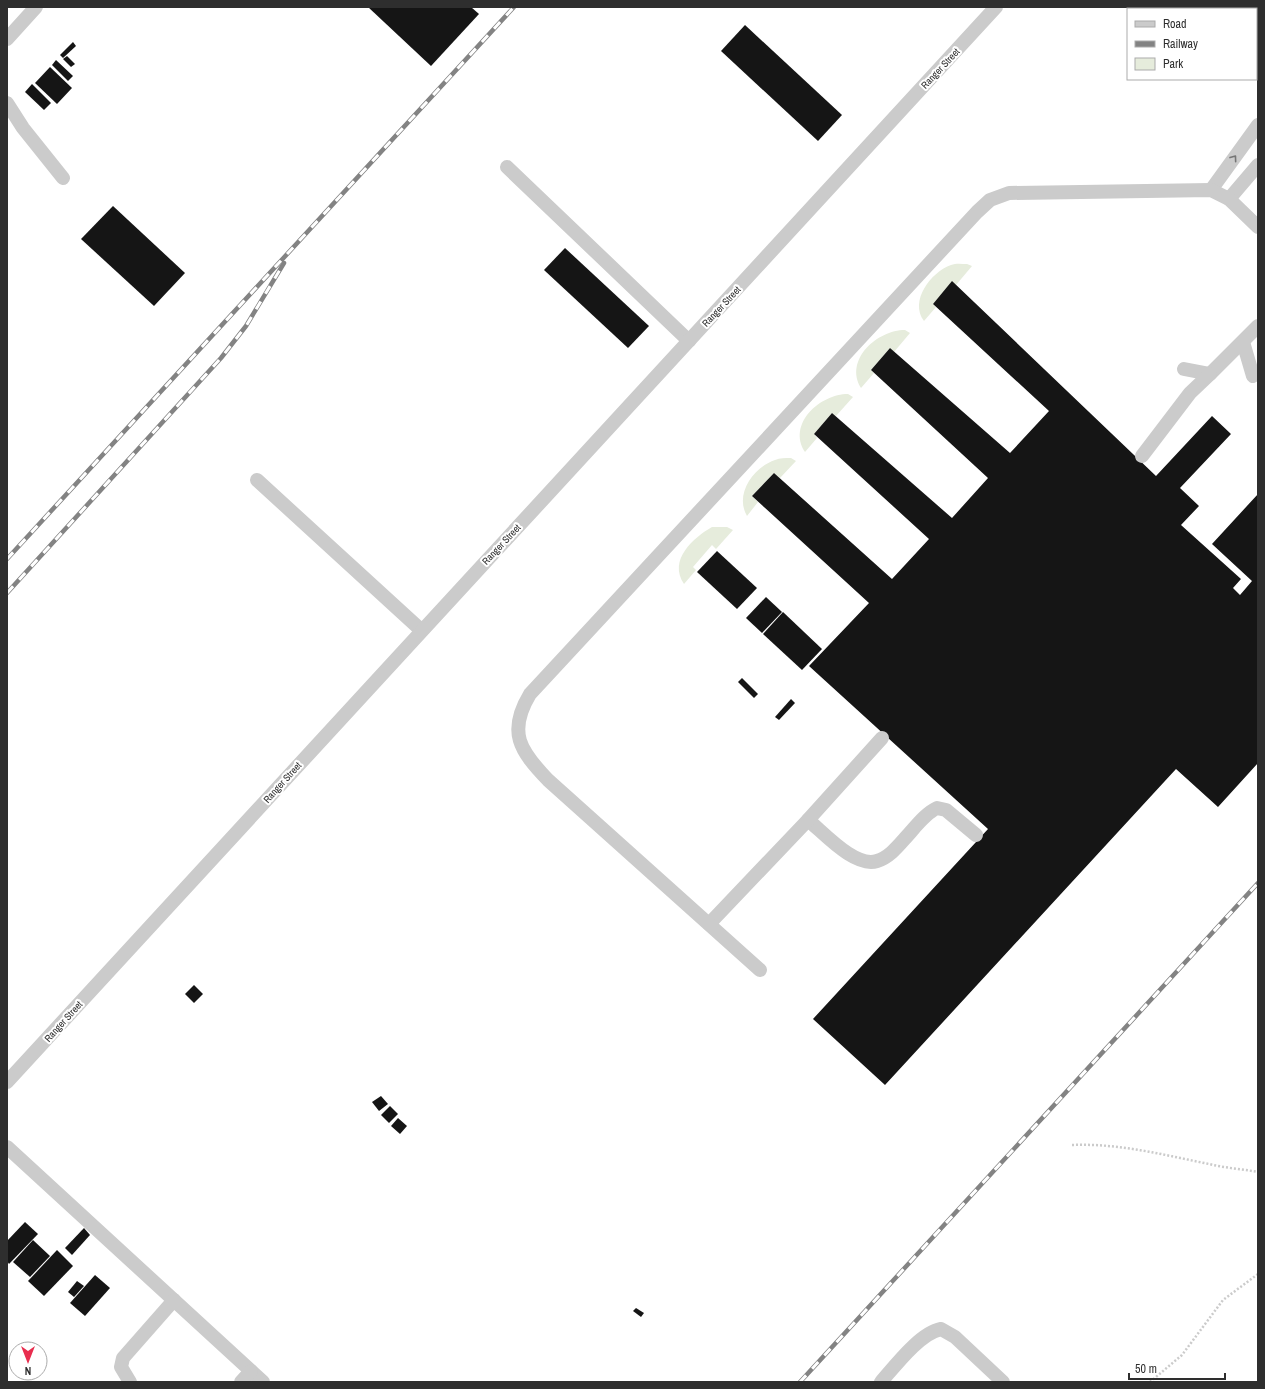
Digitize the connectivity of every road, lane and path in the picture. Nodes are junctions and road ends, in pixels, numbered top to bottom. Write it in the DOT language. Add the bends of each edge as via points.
graph roads {
  1 [pos="36,7"];
  2 [pos="996,7"];
  3 [pos="8,36"];
  4 [pos="7,103"];
  5 [pos="1257,127"];
  6 [pos="1258,164"];
  7 [pos="507,167"];
  8 [pos="63,178"];
  9 [pos="1211,190"];
  10 [pos="1229,199"];
  11 [pos="1258,227"];
  12 [pos="1258,326"];
  13 [pos="689,341"];
  14 [pos="1243,342"];
  15 [pos="1184,369"];
  16 [pos="1210,374"];
  17 [pos="1253,376"];
  18 [pos="1142,456"];
  19 [pos="257,480"];
  20 [pos="421,630"];
  21 [pos="882,738"];
  22 [pos="808,820"];
  23 [pos="976,835"];
  24 [pos="709,924"];
  25 [pos="760,970"];
  26 [pos="7,1082"];
  27 [pos="1072,1145"];
  28 [pos="7,1147"];
  29 [pos="1258,1172"];
  30 [pos="1258,1274"];
  31 [pos="174,1300"];
  32 [pos="251,1371"];
  33 [pos="130,1382"];
  34 [pos="240,1382"];
  35 [pos="263,1382"];
  36 [pos="881,1382"];
  37 [pos="1003,1382"];
  38 [pos="1150,1382"];
  1 -- 3 [label="lane"];
  2 -- 13 [label="lane, Ranger Street"];
  4 -- 8 [label="lane" via="23,128"];
  9 -- 5 [label="lane, one-way"];
  6 -- 10 [label="lane"];
  7 -- 13 [label="lane"];
  9 -- 10 [label="lane"];
  9 -- 24 [label="lane" via="1009,193 990,200 530,694 518,721 523,752 548,780"];
  10 -- 11 [label="lane"];
  12 -- 14 [label="lane"];
  13 -- 20 [label="lane, Ranger Street"];
  14 -- 16 [label="lane"];
  14 -- 17 [label="lane"];
  15 -- 16 [label="lane"];
  16 -- 18 [label="lane" via="1190,393"];
  19 -- 20 [label="lane"];
  20 -- 26 [label="lane, Ranger Street"];
  21 -- 22 [label="lane"];
  22 -- 23 [label="lane" via="852,856 869,862 878,861 896,848 937,808 946,810"];
  22 -- 24 [label="lane"];
  24 -- 25 [label="lane"];
  27 -- 29 [label="path" via="1136,1148 1211,1165"];
  28 -- 31 [label="lane"];
  30 -- 38 [label="path" via="1223,1300 1182,1355"];
  31 -- 32 [label="lane"];
  31 -- 33 [label="lane" via="123,1358 121,1368"];
  32 -- 34 [label="lane"];
  32 -- 35 [label="lane"];
  36 -- 37 [label="lane" via="915,1346 927,1336 942,1329 950,1333"];
}
